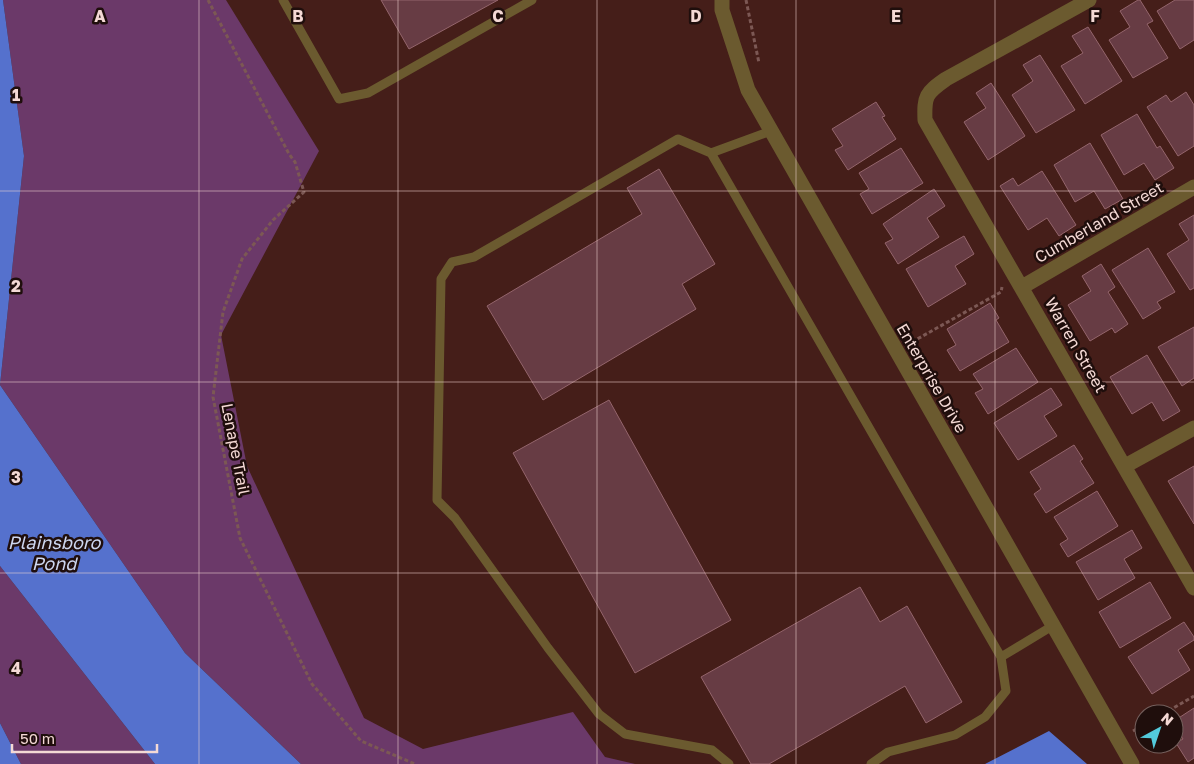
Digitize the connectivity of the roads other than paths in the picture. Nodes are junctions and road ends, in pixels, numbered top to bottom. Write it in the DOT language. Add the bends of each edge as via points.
graph roads {
  1 [pos="283,0"];
  2 [pos="532,0"];
  3 [pos="722,0"];
  4 [pos="1090,0"];
  5 [pos="770,131"];
  6 [pos="711,153"];
  7 [pos="1194,187"];
  8 [pos="1022,287"];
  9 [pos="1194,428"];
  10 [pos="1125,466"];
  11 [pos="1194,588"];
  12 [pos="1054,625"];
  13 [pos="1001,657"];
  14 [pos="729,764"];
  15 [pos="871,764"];
  16 [pos="1132,764"];
  1 -- 2 [label="lane" via="338,99 368,93"];
  3 -- 5 [label="street, Enterprise Drive" via="722,10 748,90"];
  4 -- 8 [label="street, Warren Street" via="946,79 924,100 925,120"];
  5 -- 6 [label="lane"];
  5 -- 12 [label="street, Enterprise Drive"];
  6 -- 13 [label="lane"];
  6 -- 14 [label="lane" via="678,139 474,257 452,262 441,279 437,500 455,518 599,714 625,734 712,750"];
  7 -- 8 [label="street, Cumberland Street"];
  8 -- 10 [label="street, Warren Street"];
  9 -- 10 [label="street"];
  10 -- 11 [label="street, Warren Street"];
  12 -- 13 [label="lane"];
  12 -- 16 [label="street, Enterprise Drive"];
  13 -- 15 [label="lane" via="1006,691 985,718 955,735 888,752"];
}
